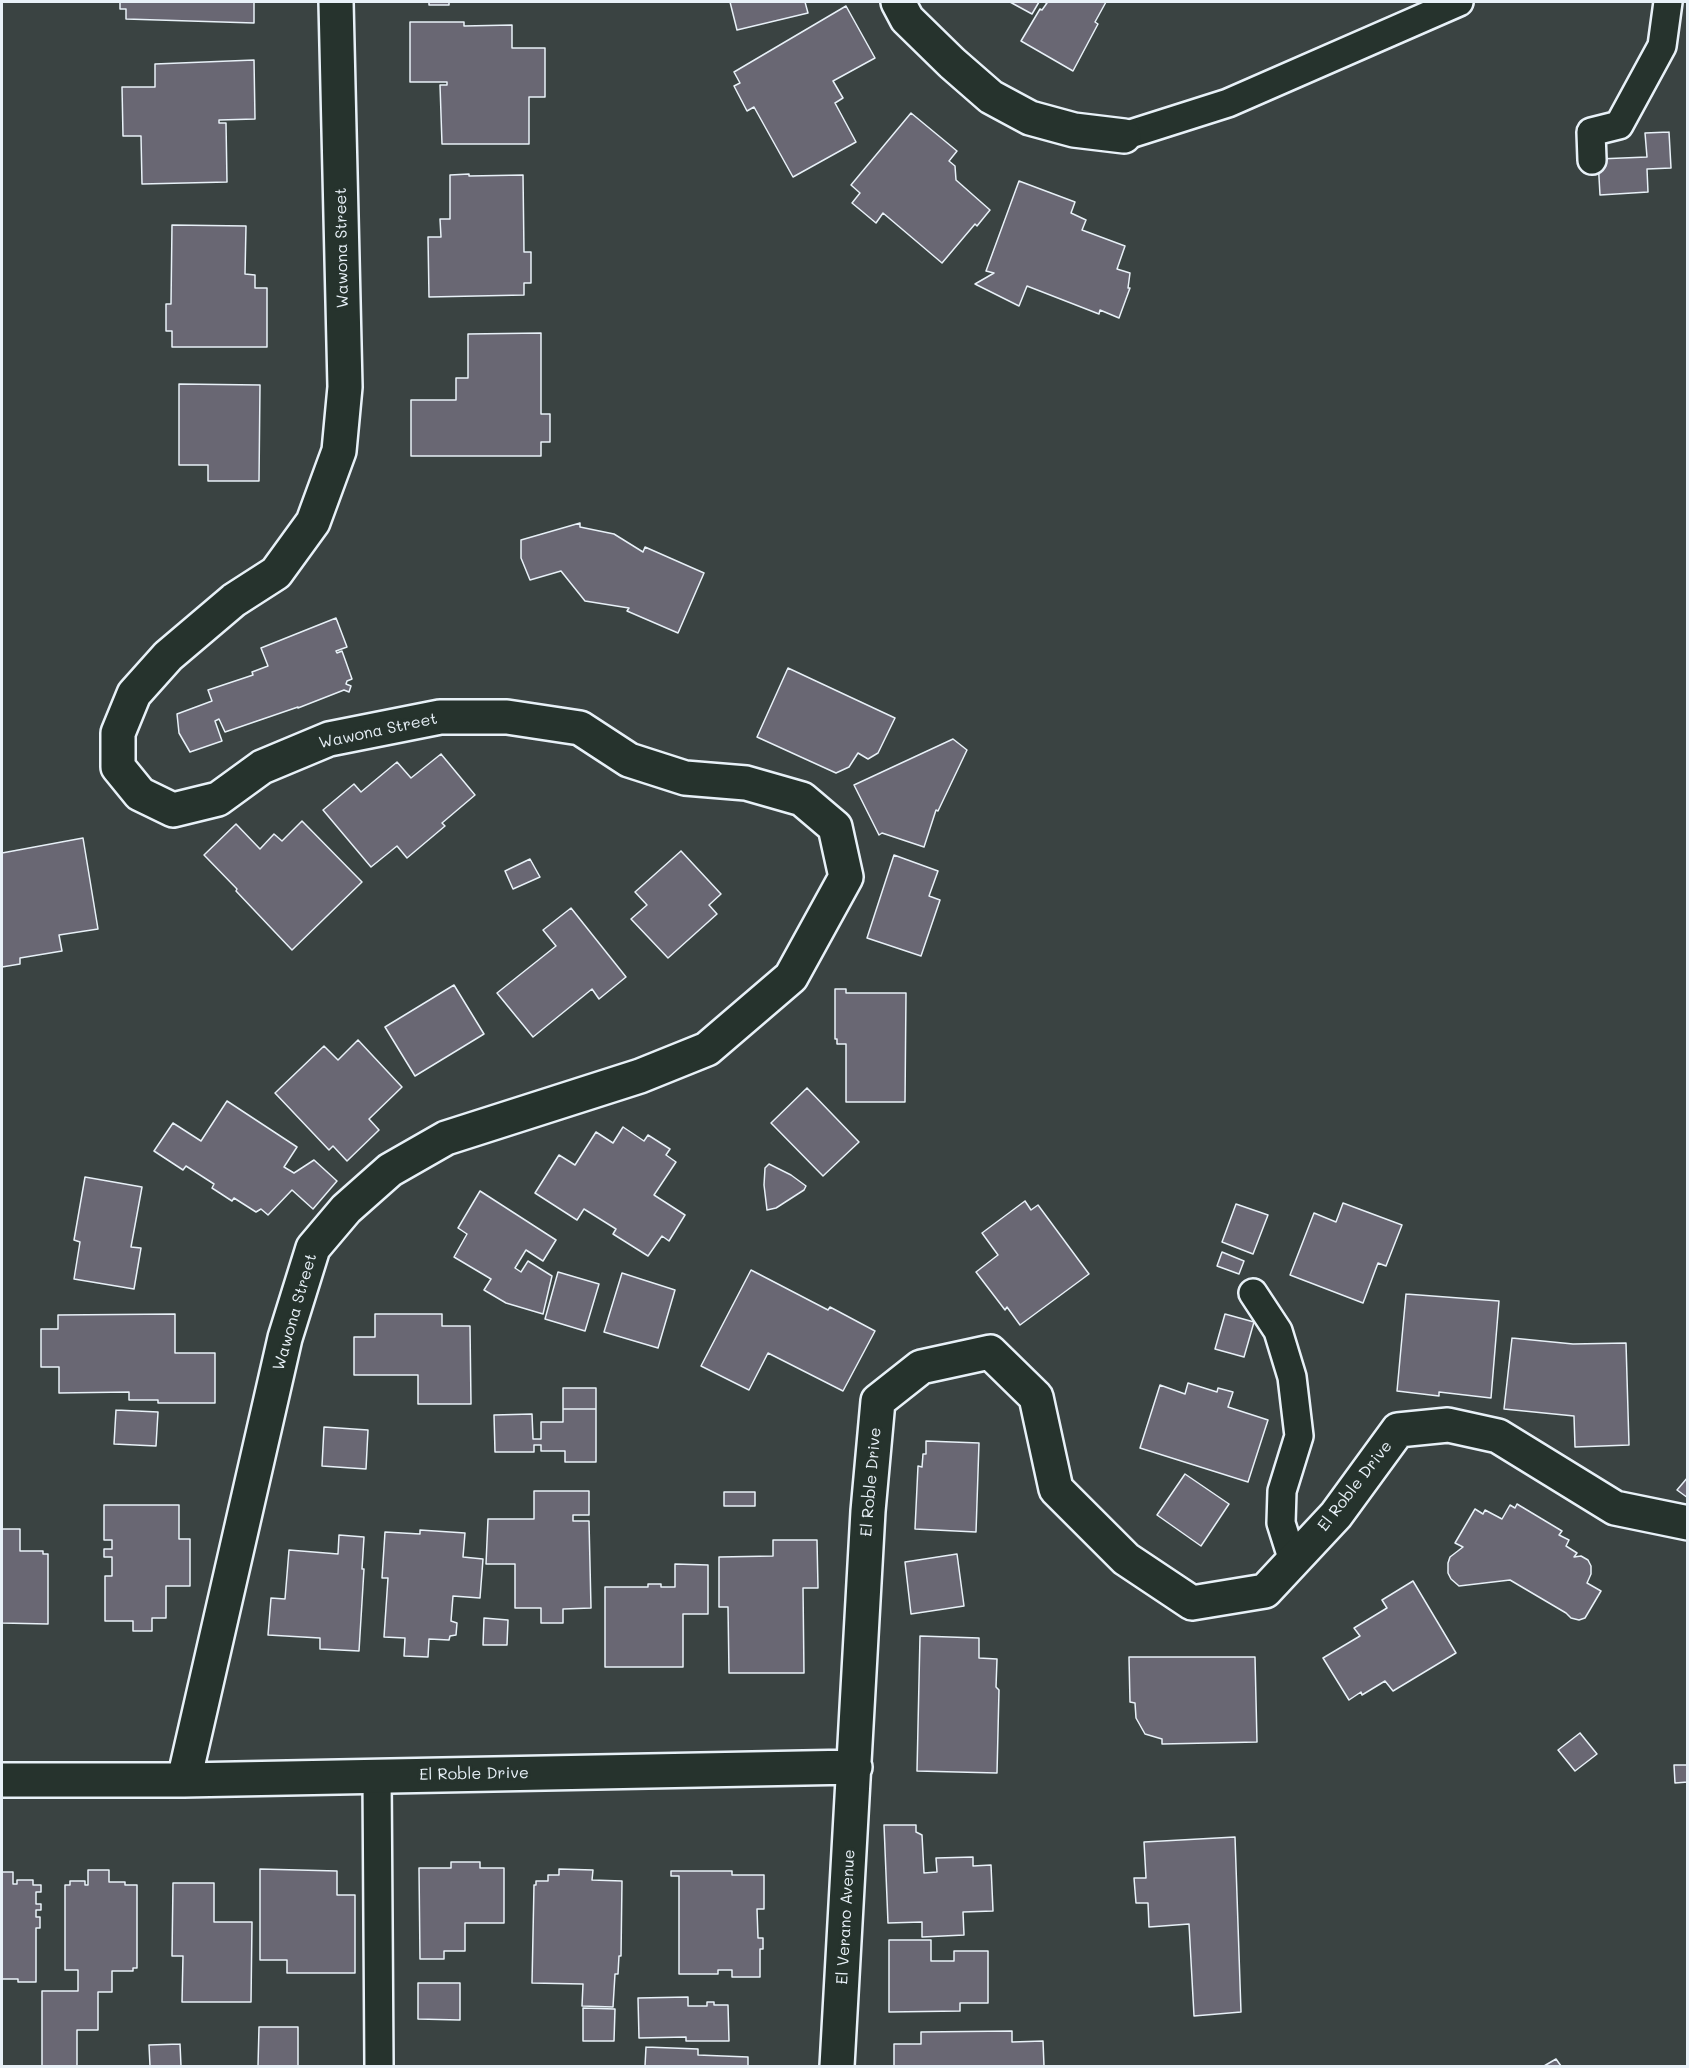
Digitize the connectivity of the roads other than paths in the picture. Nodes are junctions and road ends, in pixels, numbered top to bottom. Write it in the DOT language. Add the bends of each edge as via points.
graph roads {
  1 [pos="336,2"];
  2 [pos="898,2"];
  3 [pos="1459,2"];
  4 [pos="1668,2"];
  5 [pos="1124,136"];
  6 [pos="1592,160"];
  7 [pos="1253,1293"];
  8 [pos="1688,1523"];
  9 [pos="1293,1561"];
  10 [pos="855,1767"];
  11 [pos="377,1776"];
  12 [pos="2,1779"];
  13 [pos="184,1779"];
  14 [pos="379,2067"];
  15 [pos="837,2067"];
  1 -- 13 [label="street, Wawona Street" via="345,387 339,451 313,522 276,573 234,600 168,656 134,694 118,733 118,767 140,794 173,810 218,799 262,767 329,739 440,717 507,717 580,728 629,760 685,778 746,783 802,799 835,827 846,877 791,977 707,1049 640,1076 446,1137 390,1170 346,1209 313,1248 285,1338"];
  2 -- 5 [label="street" via="907,20 991,97 1030,118 1074,130"];
  3 -- 5 [label="lane" via="1228,103"];
  4 -- 6 [label="lane" via="1662,46 1619,125 1592,132"];
  7 -- 9 [label="lane" via="1278,1331 1292,1377 1299,1436 1282,1491 1281,1523"];
  8 -- 9 [label="street, El Roble Drive" via="1615,1508 1498,1436 1448,1425 1398,1430 1336,1515"];
  9 -- 10 [label="street, El Roble Drive" via="1265,1591 1192,1603 1126,1559 1056,1489 1036,1397 990,1352 921,1366 878,1401 868,1511"];
  10 -- 11 [label="street, El Roble Drive"];
  10 -- 15 [label="street, El Verano Avenue"];
  11 -- 13 [label="street, El Roble Drive"];
  11 -- 14 [label="lane"];
  12 -- 13 [label="street, El Roble Drive"];
}
